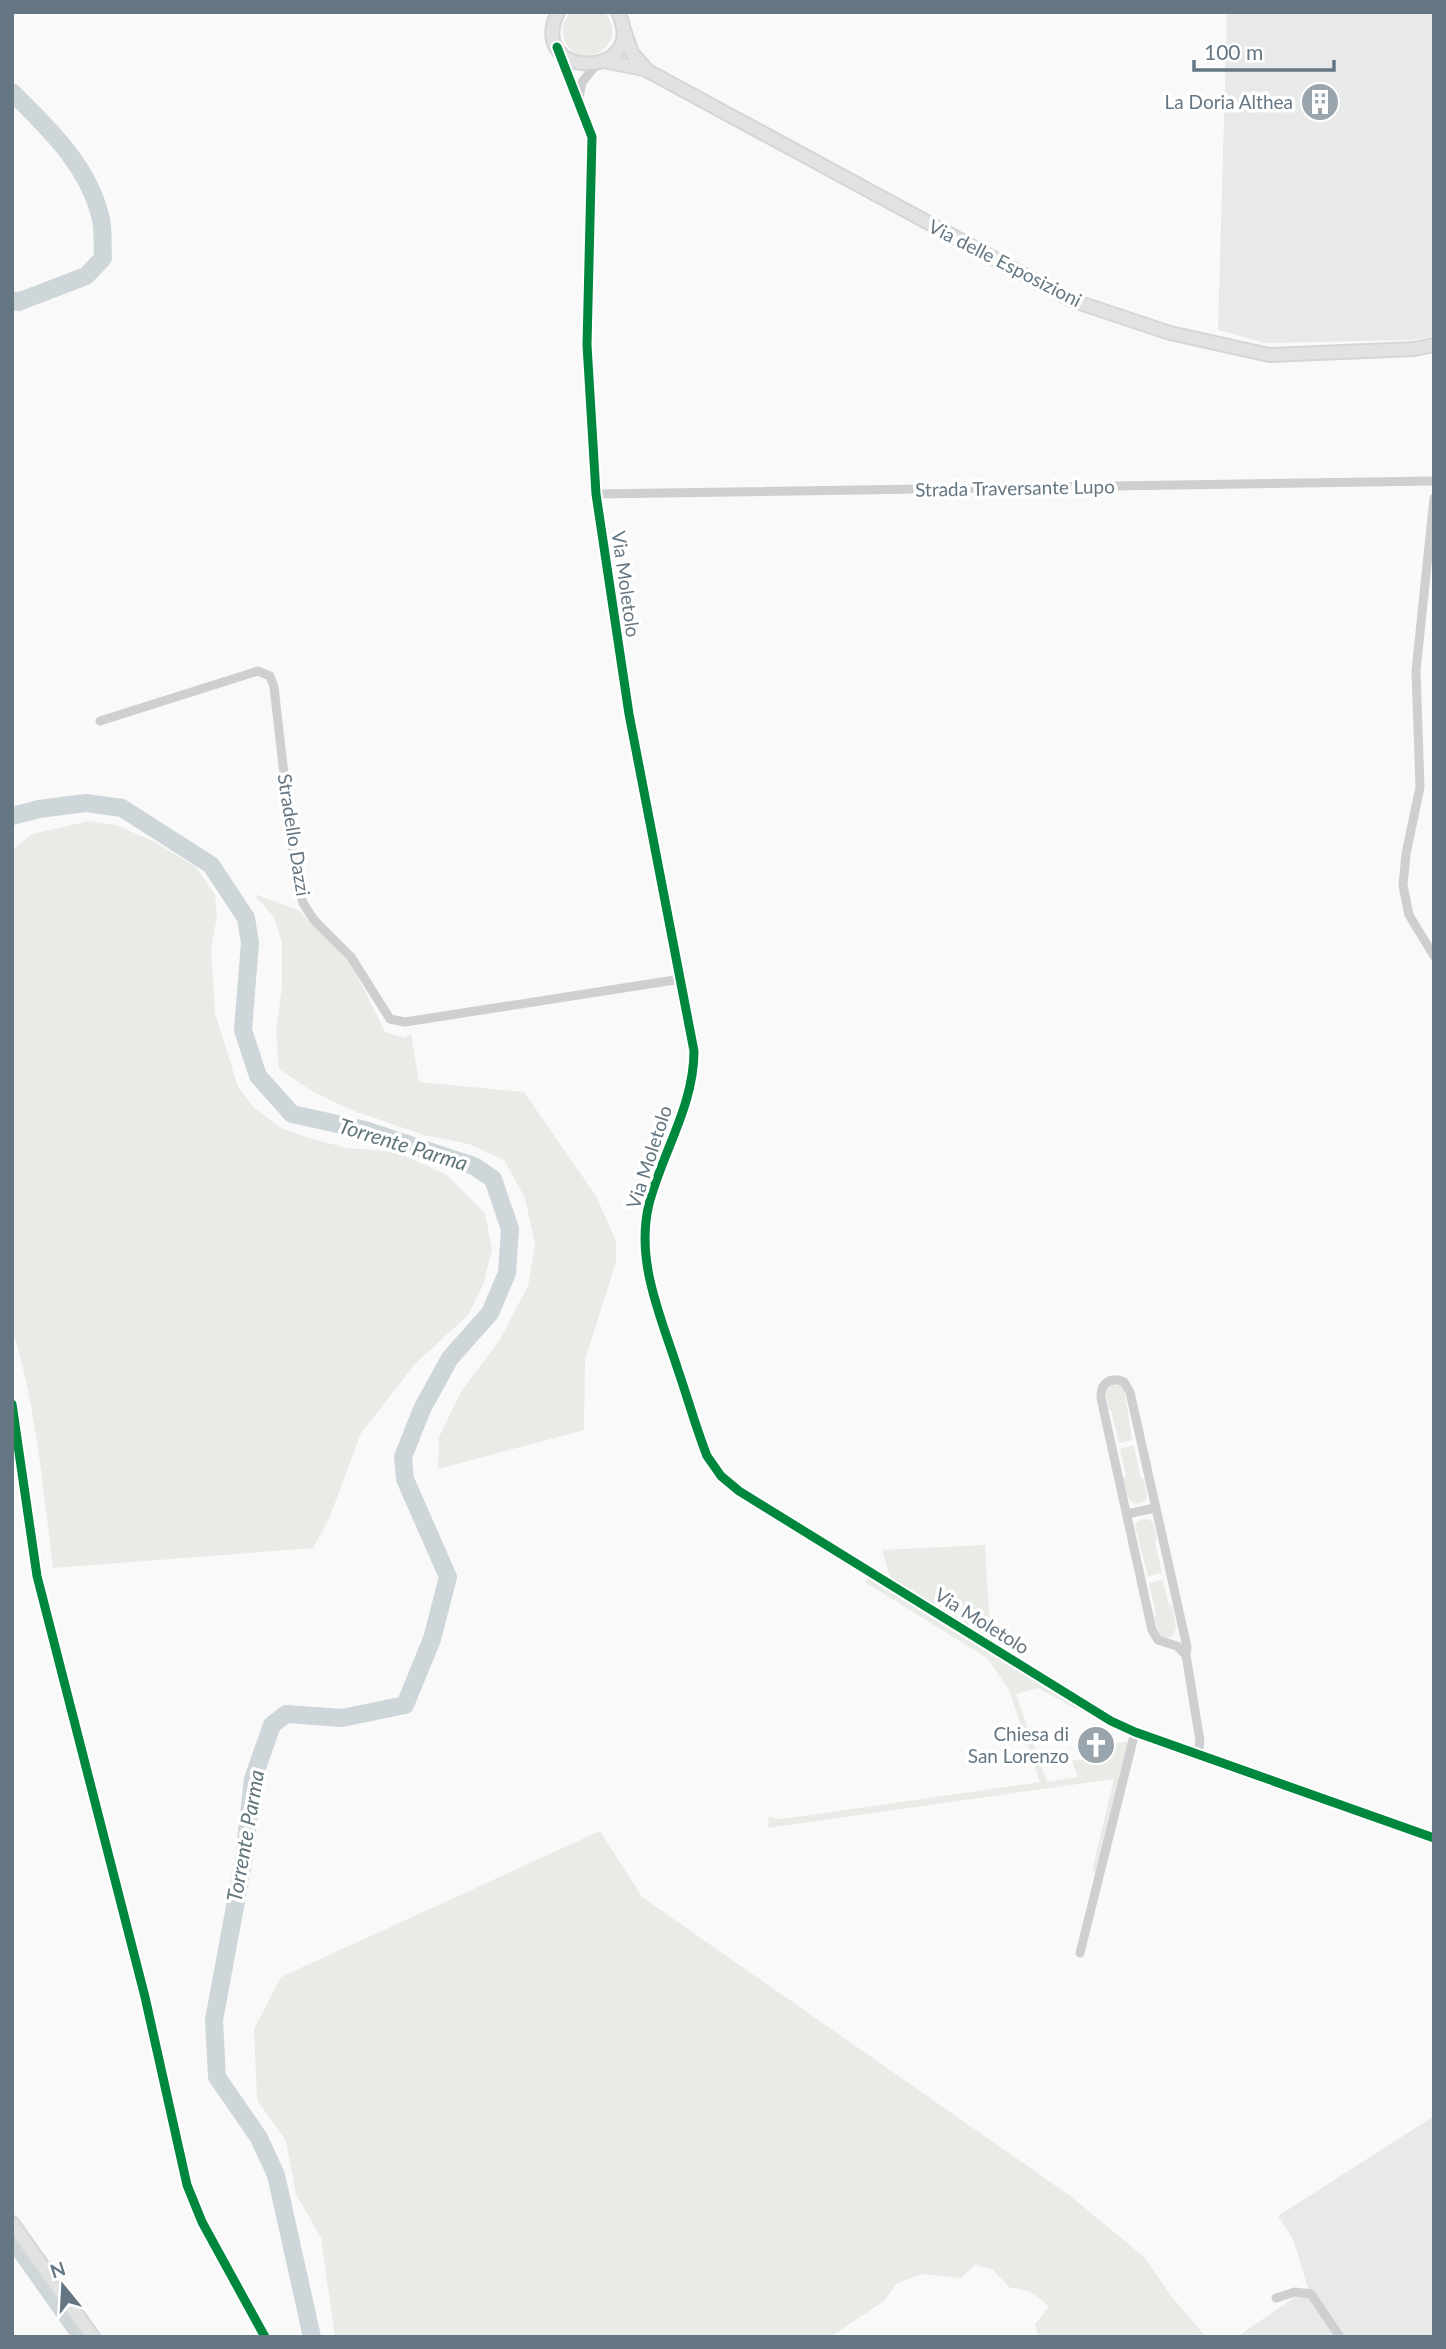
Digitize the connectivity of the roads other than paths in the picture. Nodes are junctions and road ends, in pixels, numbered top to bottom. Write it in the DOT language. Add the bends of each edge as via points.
graph roads {
  1 [pos="546,12"];
  2 [pos="558,12"];
  3 [pos="620,18"];
  4 [pos="555,41"];
  5 [pos="601,65"];
  6 [pos="648,71"];
  7 [pos="579,98"];
  8 [pos="1434,345"];
  9 [pos="1434,481"];
  10 [pos="596,494"];
  11 [pos="1434,498"];
  12 [pos="100,721"];
  13 [pos="1434,956"];
  14 [pos="681,979"];
  15 [pos="1155,1508"];
  16 [pos="1127,1514"];
  17 [pos="1181,1624"];
  18 [pos="1168,1643"];
  19 [pos="1186,1656"];
  20 [pos="1135,1732"];
  21 [pos="1198,1754"];
  22 [pos="1434,1838"];
  23 [pos="1080,1953"];
  24 [pos="12,2223"];
  25 [pos="1276,2298"];
  26 [pos="93,2337"];
  27 [pos="1340,2337"];
  1 -- 4 [label="street, Via Moletolo"];
  2 -- 4 [label="street"];
  3 -- 5 [label="street" via="619,46"];
  3 -- 6 [label="street, Via delle Esposizioni" via="632,53"];
  4 -- 5 [label="street" via="574,62"];
  4 -- 7 [label="street, Via Moletolo"];
  5 -- 6 [label="street, Via delle Esposizioni"];
  5 -- 7 [label="street" via="582,82"];
  6 -- 8 [label="street, Via delle Esposizioni" via="1070,300 1170,333 1269,355"];
  7 -- 10 [label="street, Via Moletolo" via="593,143 587,345"];
  9 -- 10 [label="street, Strada Traversante Lupo"];
  10 -- 14 [label="street, Via Moletolo" via="629,714"];
  11 -- 13 [label="street" via="1416,671 1421,780 1404,885 1409,915"];
  12 -- 14 [label="street, Stradello Dazzi" via="258,671 270,676 296,880 303,903 351,957 390,1019 405,1022"];
  14 -- 20 [label="street, Via Moletolo" via="693,1068 683,1111 649,1204 645,1255 710,1461 738,1490 1095,1712"];
  15 -- 16 [label="street"];
  15 -- 16 [label="street" via="1129,1389 1124,1382 1112,1380 1100,1395"];
  15 -- 17 [label="street"];
  16 -- 18 [label="street" via="1153,1633"];
  17 -- 18 [label="street" via="1179,1637"];
  17 -- 19 [label="street"];
  18 -- 19 [label="street"];
  19 -- 21 [label="street" via="1200,1738"];
  20 -- 21 [label="street, Via Moletolo"];
  20 -- 23 [label="street"];
  21 -- 22 [label="street, Via Moletolo"];
  24 -- 26 [label="street"];
  25 -- 27 [label="street" via="1295,2292 1311,2294"];
}
